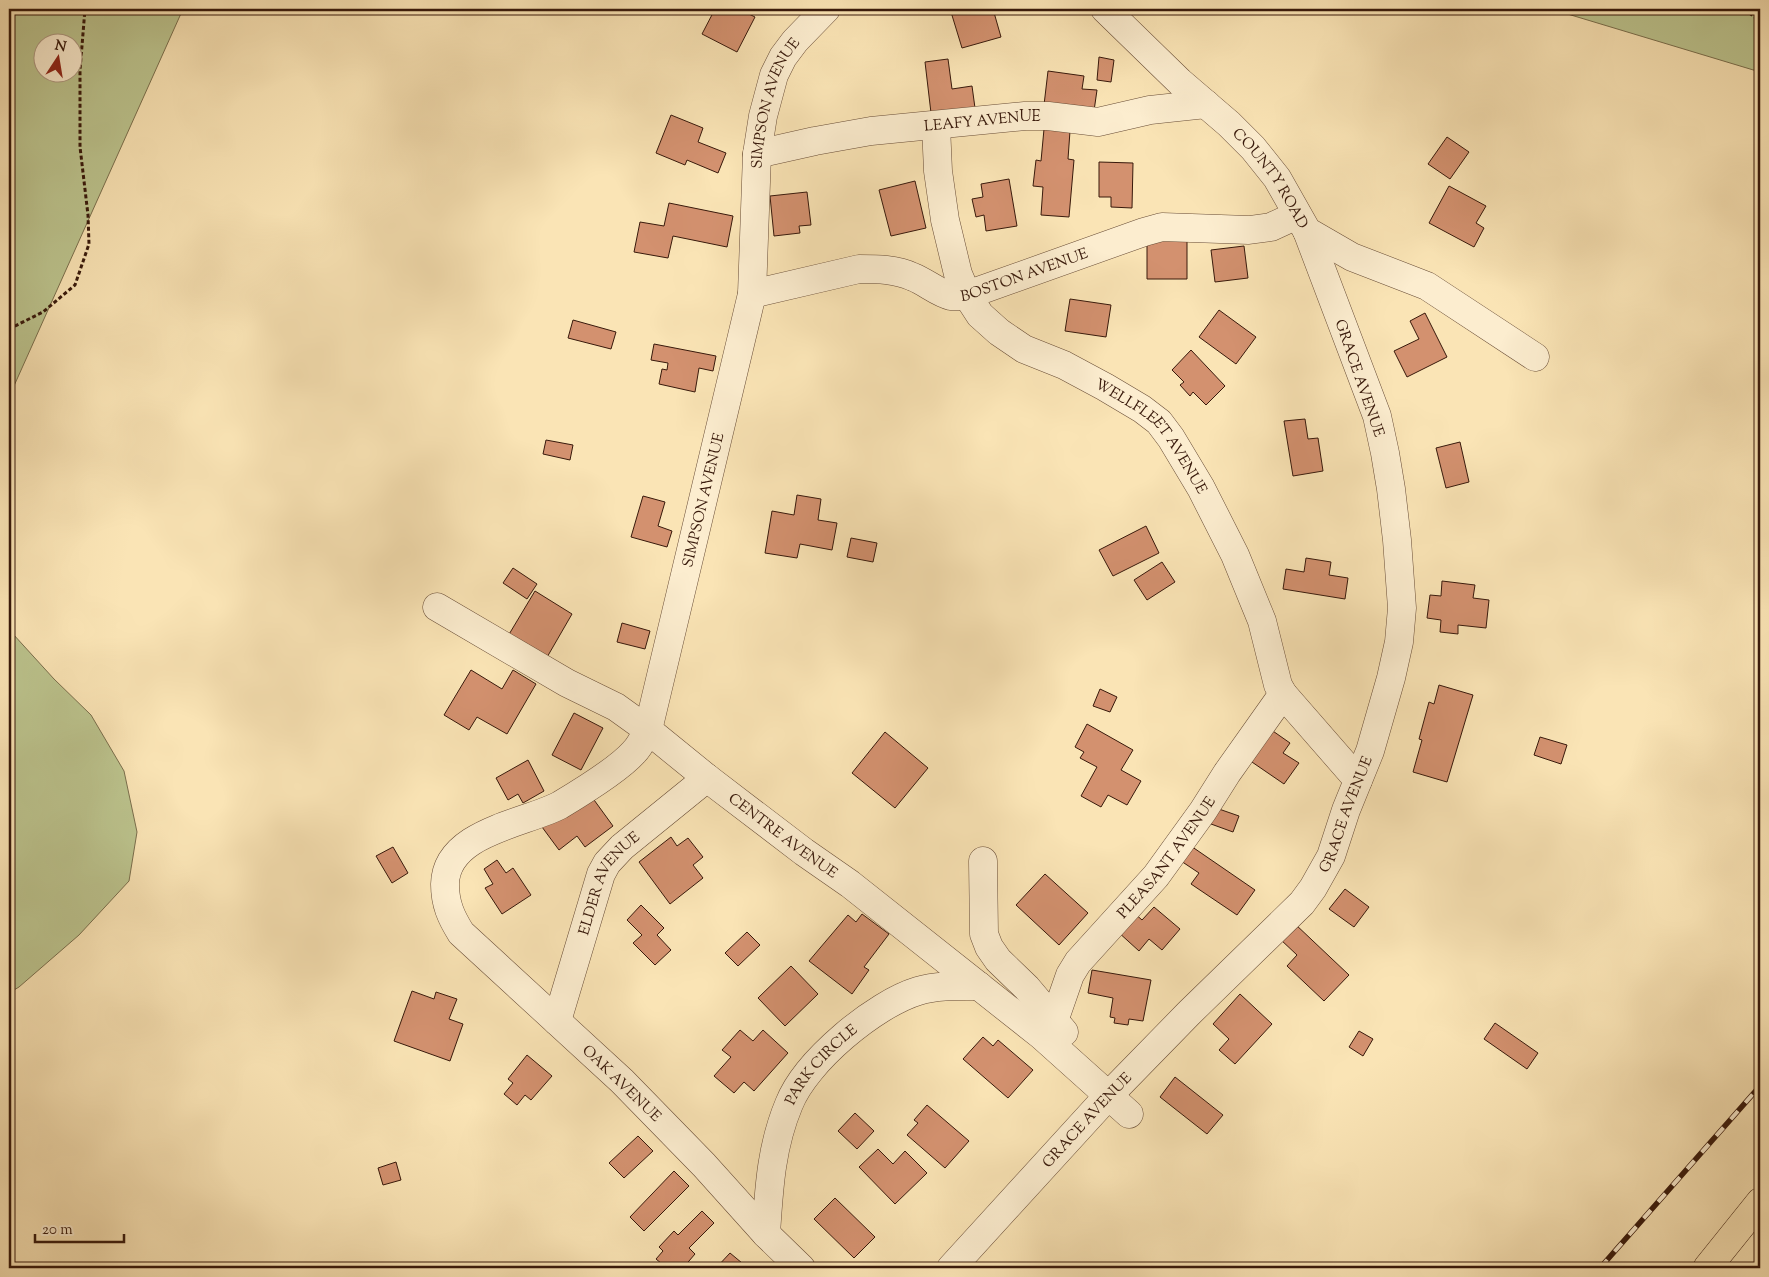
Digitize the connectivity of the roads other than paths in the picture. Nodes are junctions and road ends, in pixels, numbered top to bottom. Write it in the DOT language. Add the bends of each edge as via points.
graph roads {
  1 [pos="826,9"];
  2 [pos="1105,9"];
  3 [pos="1206,104"];
  4 [pos="936,126"];
  5 [pos="756,154"];
  6 [pos="1302,223"];
  7 [pos="752,294"];
  8 [pos="967,295"];
  9 [pos="1535,357"];
  10 [pos="437,607"];
  11 [pos="1283,694"];
  12 [pos="648,730"];
  13 [pos="707,778"];
  14 [pos="1358,780"];
  15 [pos="983,861"];
  16 [pos="446,898"];
  17 [pos="979,986"];
  18 [pos="1054,1020"];
  19 [pos="557,1022"];
  20 [pos="1078,1068"];
  21 [pos="1108,1096"];
  22 [pos="1129,1114"];
  23 [pos="1760,1202"];
  24 [pos="766,1234"];
  25 [pos="801,1268"];
  26 [pos="951,1268"];
  27 [pos="1707,1268"];
  1 -- 5 [label="street, SIMPSON AVENUE" via="795,41 774,75"];
  2 -- 3 [label="street, COUNTY ROAD"];
  3 -- 4 [label="street, LEAFY AVENUE" via="1150,110 1098,122 1025,116"];
  3 -- 6 [label="street, COUNTY ROAD" via="1264,161"];
  4 -- 5 [label="street, LEAFY AVENUE" via="871,131"];
  4 -- 8 [label="street, WELLFLEET AVENUE" via="945,220 958,274"];
  5 -- 7 [label="street, SIMPSON AVENUE"];
  6 -- 8 [label="street, BOSTON AVENUE" via="1249,230 1162,227"];
  6 -- 9 [label="street, COUNTY ROAD" via="1352,257 1427,286"];
  6 -- 14 [label="street, GRACE AVENUE" via="1377,416 1397,540 1402,608 1399,642 1370,751"];
  7 -- 8 [label="street, BOSTON AVENUE" via="859,269 876,269 902,273 952,296"];
  7 -- 12 [label="street, SIMPSON AVENUE"];
  8 -- 11 [label="street, WELLFLEET AVENUE" via="980,315 999,332 1024,349 1072,369 1142,409 1167,433 1201,488 1235,555 1262,621 1274,676"];
  10 -- 12 [label="street, CENTRE AVENUE" via="567,683 616,707"];
  11 -- 14 [label="street, WELLFLEET AVENUE"];
  11 -- 18 [label="street, PLEASANT AVENUE" via="1156,876 1078,962"];
  12 -- 13 [label="street, CENTRE AVENUE"];
  12 -- 16 [label="street, SIMPSON AVENUE" via="634,752 612,771 558,806 495,830 458,851 445,879"];
  13 -- 17 [label="street, CENTRE AVENUE" via="850,884"];
  13 -- 19 [label="street, ELDER AVENUE" via="607,863"];
  14 -- 21 [label="street, GRACE AVENUE" via="1331,856 1302,903"];
  15 -- 18 [label="street" via="984,934 989,947"];
  16 -- 19 [label="street, OAK AVENUE" via="451,917 461,933"];
  17 -- 20 [label="street, CENTRE AVENUE"];
  17 -- 24 [label="street, PARK CIRCLE" via="919,991 895,1001 867,1018 812,1067 796,1088 776,1144 770,1172"];
  18 -- 20 [label="street" via="1074,1046"];
  19 -- 24 [label="street, OAK AVENUE" via="622,1081 698,1158"];
  20 -- 21 [label="street, CENTRE AVENUE"];
  21 -- 22 [label="street, CENTRE AVENUE"];
  21 -- 26 [label="street, GRACE AVENUE"];
  23 -- 27 [label="main road"];
  24 -- 25 [label="street, OAK AVENUE"];
}
